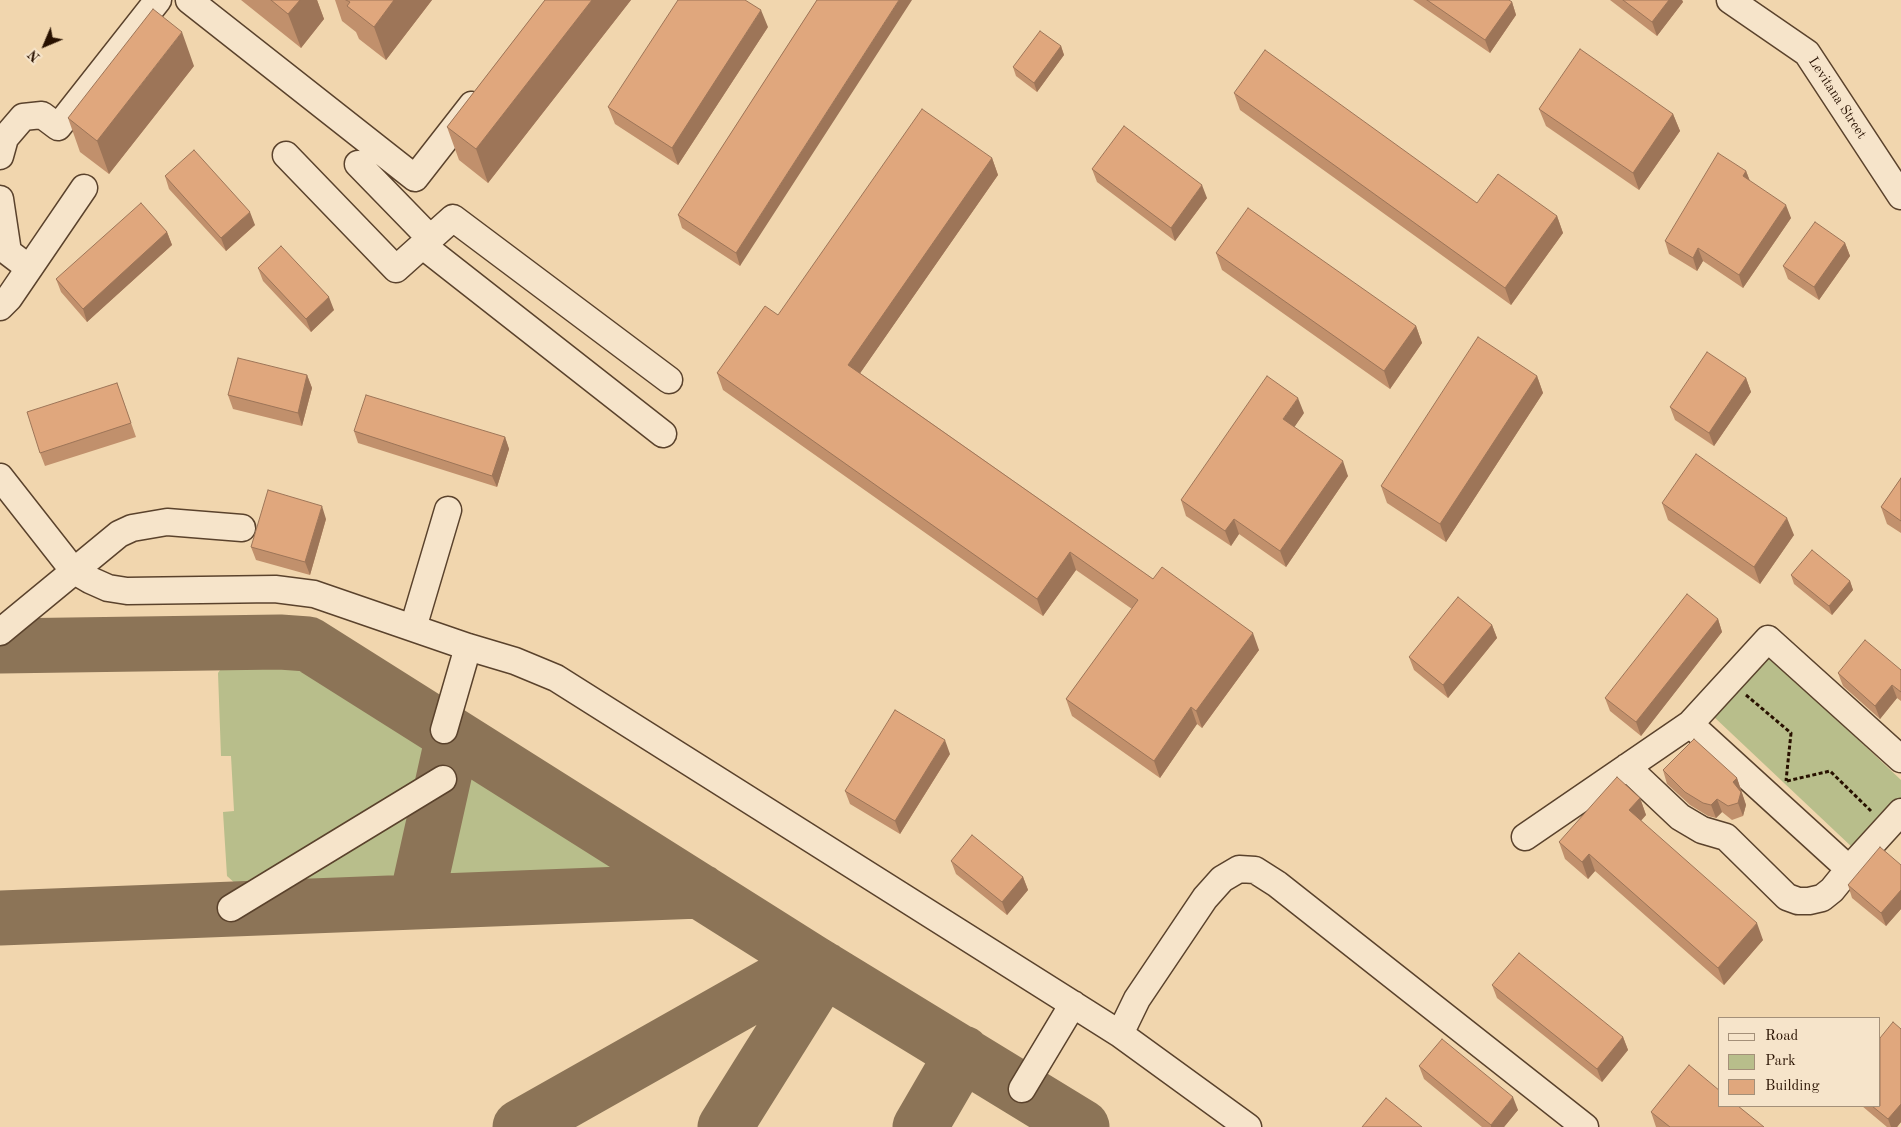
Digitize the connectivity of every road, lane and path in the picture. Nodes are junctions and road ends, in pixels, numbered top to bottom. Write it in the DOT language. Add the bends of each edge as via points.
graph roads {
  1 [pos="158,0"];
  2 [pos="190,0"];
  3 [pos="1730,0"];
  4 [pos="487,85"];
  5 [pos="286,155"];
  6 [pos="0,156"];
  7 [pos="358,164"];
  8 [pos="415,178"];
  9 [pos="84,188"];
  10 [pos="1901,196"];
  11 [pos="0,199"];
  12 [pos="408,215"];
  13 [pos="426,242"];
  14 [pos="29,268"];
  15 [pos="0,307"];
  16 [pos="669,380"];
  17 [pos="663,434"];
  18 [pos="0,477"];
  19 [pos="448,510"];
  20 [pos="242,528"];
  21 [pos="73,570"];
  22 [pos="413,628"];
  23 [pos="0,632"];
  24 [pos="468,647"];
  25 [pos="1730,681"];
  26 [pos="1690,724"];
  27 [pos="444,730"];
  28 [pos="1901,759"];
  29 [pos="1627,767"];
  30 [pos="443,779"];
  31 [pos="1779,790"];
  32 [pos="1894,819"];
  33 [pos="1525,837"];
  34 [pos="1849,869"];
  35 [pos="232,908"];
  36 [pos="1073,1004"];
  37 [pos="1120,1034"];
  38 [pos="1022,1090"];
  39 [pos="1248,1127"];
  40 [pos="1585,1127"];
  1 -- 6 [label="street" via="58,127 42,115 23,117 5,138"];
  2 -- 8 [label="street"];
  3 -- 10 [label="street, Levitana Street" via="1807,53"];
  4 -- 8 [label="street"];
  5 -- 13 [label="street" via="396,269"];
  7 -- 12 [label="street"];
  8 -- 12 [label="street"];
  9 -- 14 [label="street"];
  11 -- 14 [label="street" via="8,252"];
  12 -- 13 [label="street"];
  13 -- 16 [label="street" via="453,218"];
  13 -- 17 [label="street"];
  14 -- 15 [label="street"];
  18 -- 21 [label="street"];
  19 -- 22 [label="street"];
  20 -- 21 [label="street" via="167,522 132,528 119,534"];
  21 -- 22 [label="street" via="108,588 127,591 275,589 314,594"];
  21 -- 23 [label="street"];
  22 -- 24 [label="street"];
  24 -- 27 [label="street"];
  24 -- 36 [label="street" via="556,678"];
  25 -- 26 [label="street"];
  25 -- 28 [label="street" via="1768,639"];
  25 -- 31 [label="path" via="1791,733"];
  26 -- 29 [label="street"];
  26 -- 31 [label="street"];
  29 -- 33 [label="street"];
  29 -- 34 [label="street" via="1680,817 1702,830 1726,837 1787,897 1798,901 1822,898"];
  30 -- 35 [label="street"];
  31 -- 32 [label="path" via="1830,772"];
  31 -- 34 [label="street"];
  32 -- 34 [label="street"];
  36 -- 37 [label="street"];
  36 -- 38 [label="street"];
  37 -- 39 [label="street"];
  37 -- 40 [label="street" via="1137,999 1204,898 1222,879 1239,869 1255,870"];
}
